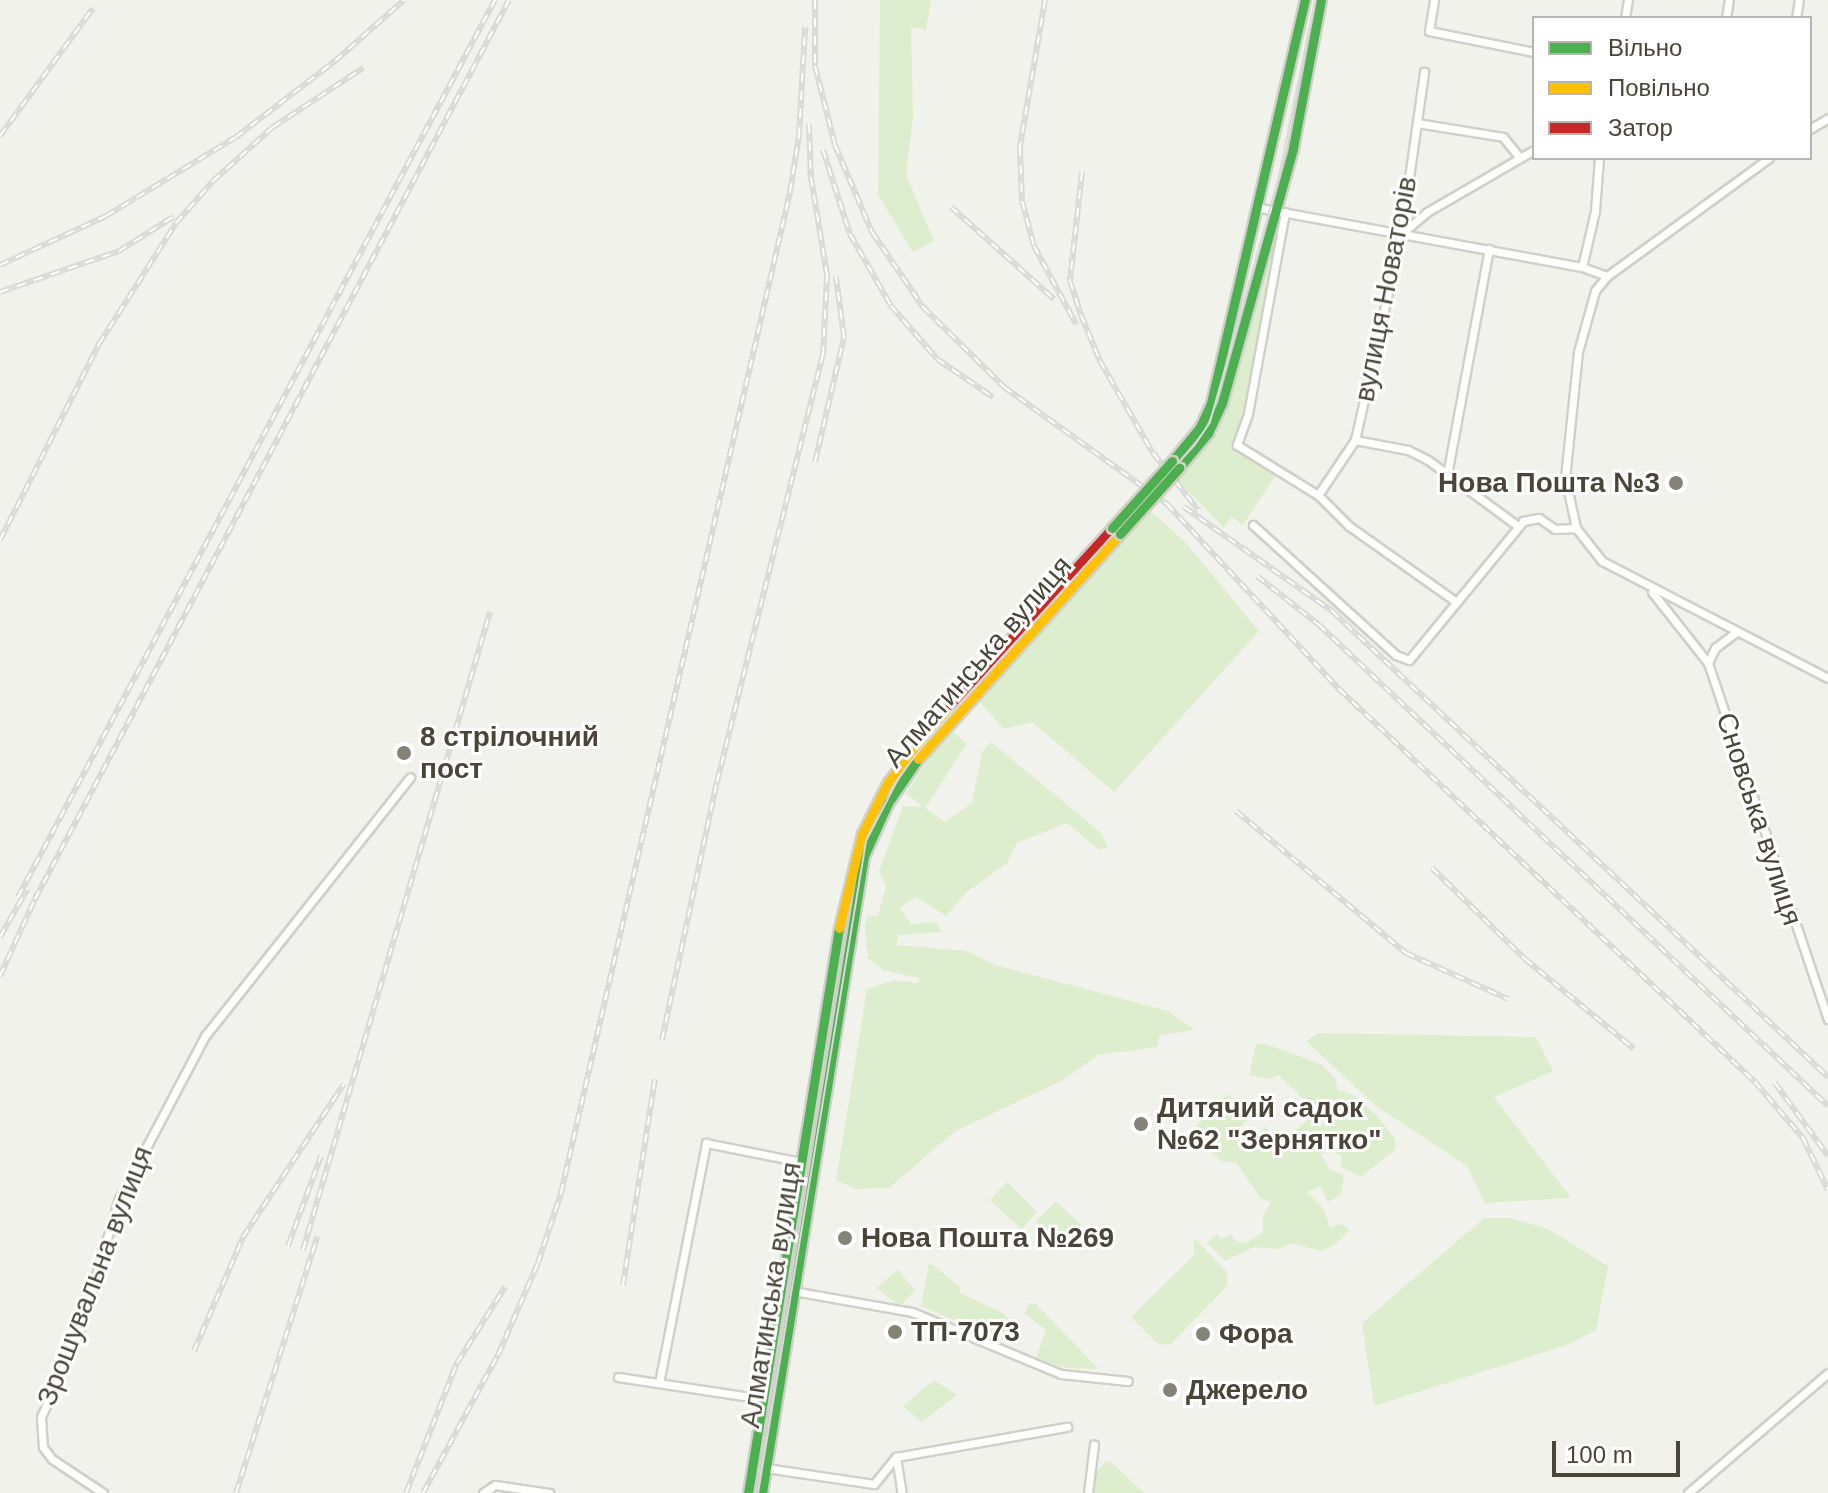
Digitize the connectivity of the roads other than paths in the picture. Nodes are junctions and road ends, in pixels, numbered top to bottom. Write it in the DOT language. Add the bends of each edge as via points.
graph roads {
  1 [pos="1305,0"];
  2 [pos="1321,0"];
  3 [pos="1434,0"];
  4 [pos="1532,52"];
  5 [pos="1424,72"];
  6 [pos="1417,123"];
  7 [pos="1532,151"];
  8 [pos="1520,158"];
  9 [pos="1599,160"];
  10 [pos="1766,160"];
  11 [pos="1260,208"];
  12 [pos="1279,211"];
  13 [pos="1401,234"];
  14 [pos="1489,249"];
  15 [pos="1582,267"];
  16 [pos="1607,276"];
  17 [pos="1355,440"];
  18 [pos="1176,465"];
  19 [pos="1447,475"];
  20 [pos="1318,495"];
  21 [pos="1253,525"];
  22 [pos="1518,526"];
  23 [pos="1576,528"];
  24 [pos="1116,531"];
  25 [pos="1651,590"];
  26 [pos="1455,601"];
  27 [pos="1736,632"];
  28 [pos="1708,663"];
  29 [pos="1828,678"];
  30 [pos="410,777"];
  31 [pos="1828,1019"];
  32 [pos="801,1162"];
  33 [pos="793,1291"];
  34 [pos="1828,1373"];
  35 [pos="618,1377"];
  36 [pos="1128,1381"];
  37 [pos="659,1383"];
  38 [pos="763,1399"];
  39 [pos="1067,1427"];
  40 [pos="1094,1444"];
  41 [pos="896,1457"];
  42 [pos="766,1468"];
  43 [pos="103,1493"];
  44 [pos="483,1493"];
  45 [pos="549,1493"];
  46 [pos="748,1493"];
  47 [pos="762,1493"];
  48 [pos="902,1493"];
  49 [pos="1088,1493"];
  50 [pos="1688,1493"];
  1 -- 11 [label="street, Алматинська вулиця"];
  2 -- 12 [label="street, Алматинська вулиця"];
  3 -- 4 [label="street" via="1429,31"];
  5 -- 6 [label="street, вулиця Новаторів"];
  6 -- 8 [label="street" via="1503,137"];
  6 -- 13 [label="street, вулиця Новаторів"];
  7 -- 8 [label="street"];
  8 -- 13 [label="street" via="1427,212"];
  9 -- 15 [label="street" via="1595,211"];
  10 -- 16 [label="street"];
  11 -- 12 [label="street"];
  11 -- 18 [label="street, Алматинська вулиця" via="1211,403"];
  12 -- 13 [label="street"];
  12 -- 18 [label="street, Алматинська вулиця" via="1217,416"];
  12 -- 20 [label="street, Алматинська вулиця" via="1248,414 1237,445"];
  13 -- 14 [label="street"];
  13 -- 17 [label="street, вулиця Новаторів"];
  14 -- 15 [label="street"];
  14 -- 19 [label="street"];
  15 -- 16 [label="street"];
  16 -- 23 [label="street" via="1587,306 1565,450"];
  17 -- 19 [label="street" via="1408,450"];
  17 -- 20 [label="street, вулиця Новаторів"];
  18 -- 24 [label="street, Алматинська вулиця, bridge"];
  19 -- 22 [label="street"];
  20 -- 26 [label="street" via="1349,526"];
  21 -- 26 [label="street" via="1403,660 1415,657"];
  22 -- 23 [label="street" via="1530,517 1555,529"];
  22 -- 26 [label="street"];
  23 -- 25 [label="street" via="1602,561"];
  24 -- 32 [label="street, Алматинська вулиця" via="929,728 868,819 846,883"];
  24 -- 33 [label="street, Алматинська вулиця" via="935,736 874,831 862,864"];
  25 -- 27 [label="street"];
  25 -- 28 [label="street, Сновська вулиця"];
  27 -- 28 [label="street" via="1715,648"];
  27 -- 29 [label="street"];
  28 -- 31 [label="street, Сновська вулиця"];
  30 -- 43 [label="street, Зрошувальна вулиця" via="205,1036 119,1199 79,1332 41,1417 43,1447 52,1459"];
  32 -- 37 [label="street" via="706,1143"];
  32 -- 38 [label="street, Алматинська вулиця"];
  33 -- 36 [label="street" via="896,1308 1061,1374"];
  33 -- 42 [label="street, Алматинська вулиця"];
  34 -- 50 [label="street"];
  35 -- 37 [label="street"];
  37 -- 38 [label="street"];
  38 -- 46 [label="street, Алматинська вулиця"];
  39 -- 41 [label="street"];
  40 -- 49 [label="street"];
  41 -- 42 [label="street" via="874,1484"];
  41 -- 48 [label="street"];
  42 -- 47 [label="street, Алматинська вулиця"];
  44 -- 45 [label="street" via="495,1485"];
}
